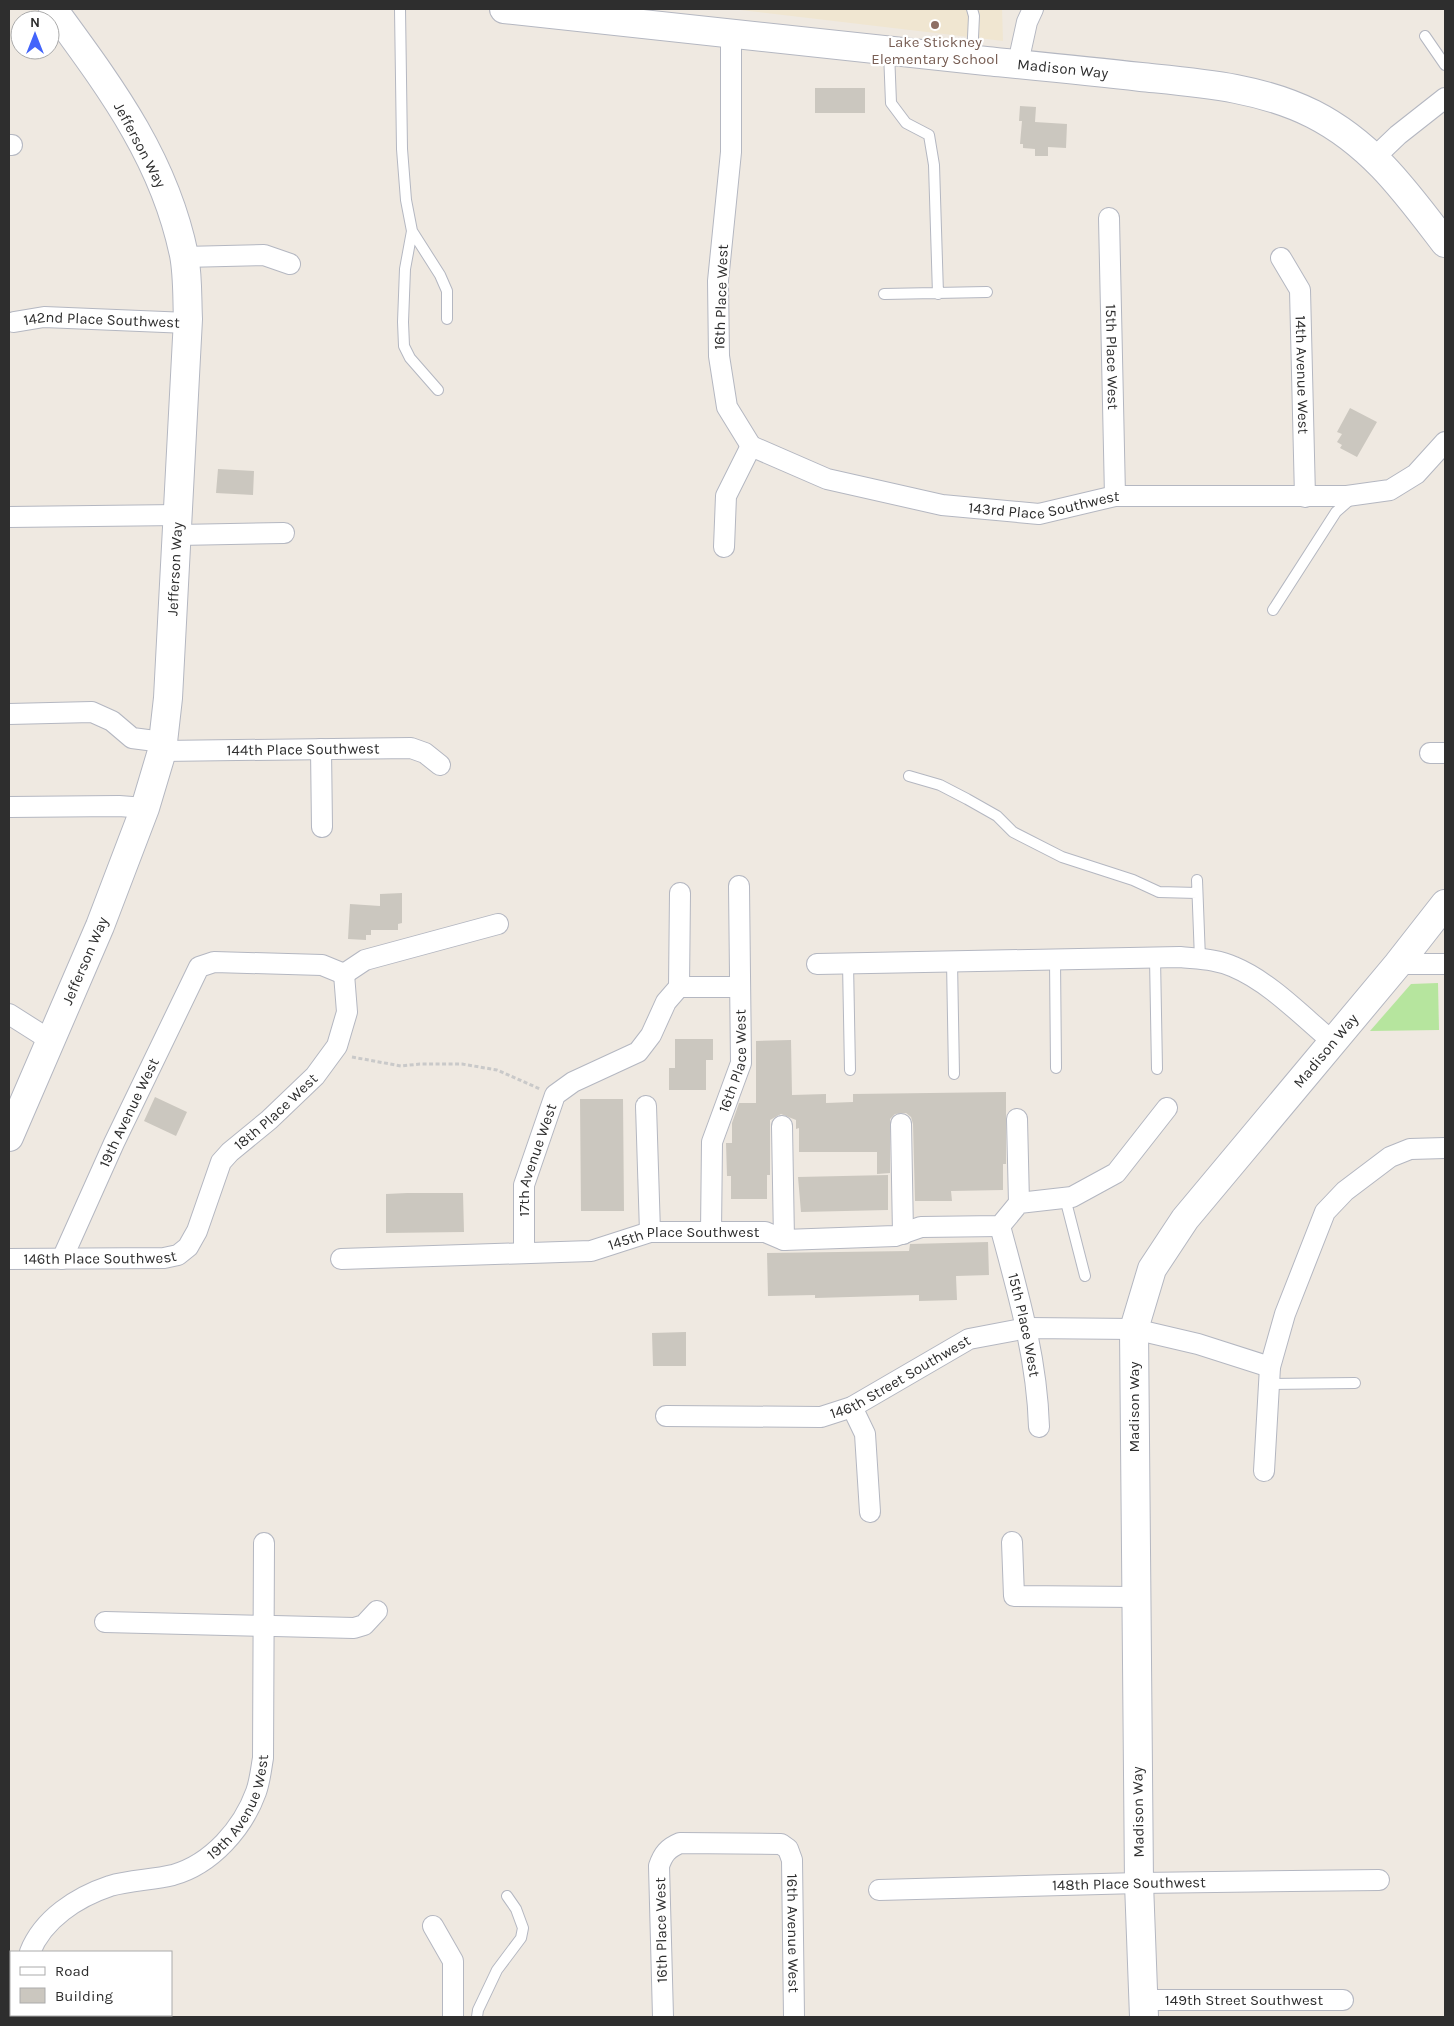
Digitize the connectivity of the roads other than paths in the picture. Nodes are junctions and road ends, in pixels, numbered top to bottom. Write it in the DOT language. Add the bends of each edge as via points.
graph roads {
  1 [pos="53,9"];
  2 [pos="400,9"];
  3 [pos="504,9"];
  4 [pos="972,9"];
  5 [pos="1033,9"];
  6 [pos="731,34"];
  7 [pos="1425,36"];
  8 [pos="889,51"];
  9 [pos="972,59"];
  10 [pos="1018,63"];
  11 [pos="1445,65"];
  12 [pos="1445,98"];
  13 [pos="1375,157"];
  14 [pos="1109,218"];
  15 [pos="412,231"];
  16 [pos="1445,243"];
  17 [pos="184,257"];
  18 [pos="1281,258"];
  19 [pos="290,264"];
  20 [pos="988,292"];
  21 [pos="884,294"];
  22 [pos="938,294"];
  23 [pos="447,319"];
  24 [pos="14,322"];
  25 [pos="188,323"];
  26 [pos="438,390"];
  27 [pos="1445,442"];
  28 [pos="751,446"];
  29 [pos="1351,495"];
  30 [pos="1115,496"];
  31 [pos="1305,497"];
  32 [pos="9,518"];
  33 [pos="178,525"];
  34 [pos="284,533"];
  35 [pos="724,547"];
  36 [pos="1273,610"];
  37 [pos="9,714"];
  38 [pos="162,746"];
  39 [pos="321,749"];
  40 [pos="440,764"];
  41 [pos="909,776"];
  42 [pos="9,807"];
  43 [pos="145,808"];
  44 [pos="322,828"];
  45 [pos="1197,880"];
  46 [pos="738,886"];
  47 [pos="680,893"];
  48 [pos="1197,893"];
  49 [pos="1445,904"];
  50 [pos="498,924"];
  51 [pos="1155,958"];
  52 [pos="1200,959"];
  53 [pos="1055,960"];
  54 [pos="952,962"];
  55 [pos="817,964"];
  56 [pos="848,964"];
  57 [pos="1398,964"];
  58 [pos="1445,964"];
  59 [pos="344,974"];
  60 [pos="740,986"];
  61 [pos="679,987"];
  62 [pos="9,1014"];
  63 [pos="50,1040"];
  64 [pos="1333,1042"];
  65 [pos="1056,1068"];
  66 [pos="1157,1069"];
  67 [pos="850,1070"];
  68 [pos="954,1074"];
  69 [pos="646,1106"];
  70 [pos="1167,1108"];
  71 [pos="1017,1119"];
  72 [pos="901,1124"];
  73 [pos="782,1126"];
  74 [pos="9,1137"];
  75 [pos="1445,1148"];
  76 [pos="1069,1198"];
  77 [pos="1020,1203"];
  78 [pos="1000,1226"];
  79 [pos="650,1232"];
  80 [pos="711,1232"];
  81 [pos="903,1234"];
  82 [pos="784,1240"];
  83 [pos="188,1247"];
  84 [pos="524,1253"];
  85 [pos="9,1259"];
  86 [pos="62,1259"];
  87 [pos="341,1259"];
  88 [pos="1084,1276"];
  89 [pos="1027,1328"];
  90 [pos="1134,1329"];
  91 [pos="1270,1375"];
  92 [pos="1355,1383"];
  93 [pos="852,1407"];
  94 [pos="666,1416"];
  95 [pos="1039,1427"];
  96 [pos="1264,1471"];
  97 [pos="870,1512"];
  98 [pos="1012,1542"];
  99 [pos="264,1543"];
  100 [pos="1136,1597"];
  101 [pos="377,1611"];
  102 [pos="104,1622"];
  103 [pos="264,1627"];
  104 [pos="670,1847"];
  105 [pos="1379,1880"];
  106 [pos="1139,1883"];
  107 [pos="878,1890"];
  108 [pos="507,1896"];
  109 [pos="433,1926"];
  110 [pos="31,1951"];
  111 [pos="1343,2000"];
  112 [pos="1144,2009"];
  113 [pos="453,2017"];
  114 [pos="477,2017"];
  115 [pos="663,2017"];
  116 [pos="794,2017"];
  1 -- 17 [label="street, Jefferson Way" via="136,131 161,179"];
  2 -- 15 [label="lane" via="402,149"];
  3 -- 6 [label="street, Madison Way" via="646,21"];
  4 -- 9 [label="lane"];
  5 -- 10 [label="street"];
  6 -- 8 [label="street, Madison Way"];
  6 -- 28 [label="street, 16th Place West" via="731,152 718,281 719,356 727,407"];
  7 -- 11 [label="lane"];
  8 -- 9 [label="street, Madison Way"];
  8 -- 22 [label="lane" via="891,103 906,123 929,135 934,165"];
  9 -- 10 [label="street, Madison Way"];
  10 -- 13 [label="street, Madison Way" via="1217,85 1251,92 1311,113 1354,139"];
  12 -- 13 [label="street"];
  13 -- 16 [label="street, Madison Way"];
  14 -- 30 [label="street, 15th Place West"];
  15 -- 23 [label="lane" via="440,274 447,291"];
  15 -- 26 [label="lane" via="405,269 404,346 410,358"];
  17 -- 19 [label="street" via="264,255"];
  17 -- 25 [label="street, Jefferson Way"];
  18 -- 31 [label="street, 14th Avenue West" via="1300,290"];
  20 -- 22 [label="lane"];
  21 -- 22 [label="lane"];
  24 -- 25 [label="street, 142nd Place Southwest" via="44,317"];
  25 -- 33 [label="street, Jefferson Way"];
  27 -- 29 [label="street" via="1416,474 1390,490"];
  28 -- 30 [label="street, 143rd Place Southwest" via="827,479 942,505 1039,514"];
  28 -- 35 [label="street" via="726,496"];
  29 -- 31 [label="street, 143rd Place Southwest"];
  29 -- 36 [label="lane" via="1336,512"];
  30 -- 31 [label="street, 143rd Place Southwest"];
  32 -- 33 [label="street"];
  33 -- 34 [label="street"];
  33 -- 38 [label="street, Jefferson Way" via="168,698"];
  37 -- 38 [label="street, 144th Place Southwest" via="92,712 112,721 132,738"];
  38 -- 39 [label="street, 144th Place Southwest"];
  38 -- 43 [label="street, Jefferson Way"];
  39 -- 40 [label="street, 144th Place Southwest" via="412,748"];
  39 -- 44 [label="street"];
  41 -- 48 [label="lane" via="940,785 967,799 997,816 1013,832 1062,857 1159,892"];
  42 -- 43 [label="street"];
  43 -- 63 [label="street, Jefferson Way" via="120,876"];
  45 -- 48 [label="lane"];
  46 -- 60 [label="street, 16th Place West"];
  47 -- 61 [label="street"];
  48 -- 52 [label="lane"];
  49 -- 57 [label="street, Madison Way"];
  50 -- 59 [label="street" via="365,960"];
  51 -- 52 [label="street"];
  51 -- 53 [label="street"];
  51 -- 66 [label="lane"];
  52 -- 64 [label="street" via="1234,967 1260,981"];
  53 -- 54 [label="street"];
  53 -- 65 [label="lane"];
  54 -- 56 [label="street"];
  54 -- 68 [label="lane"];
  55 -- 56 [label="street"];
  56 -- 67 [label="lane"];
  57 -- 58 [label="street"];
  57 -- 64 [label="street, Madison Way"];
  59 -- 83 [label="street, 18th Place West" via="347,1012 337,1046 315,1076 221,1162 197,1231"];
  59 -- 86 [label="street, 19th Avenue West" via="322,965 214,962 199,967"];
  60 -- 61 [label="street"];
  60 -- 80 [label="street, 16th Place West" via="741,1062 712,1142"];
  61 -- 84 [label="street, 17th Avenue West" via="666,1002 651,1036 638,1052 573,1082 555,1095 524,1185"];
  62 -- 63 [label="street"];
  63 -- 74 [label="street, Jefferson Way"];
  64 -- 90 [label="street, Madison Way" via="1184,1219 1152,1269"];
  69 -- 79 [label="street"];
  70 -- 76 [label="street" via="1116,1173"];
  71 -- 77 [label="street"];
  72 -- 81 [label="street"];
  73 -- 82 [label="street"];
  75 -- 91 [label="street" via="1410,1149 1390,1157 1345,1191 1325,1212 1285,1314"];
  76 -- 77 [label="street"];
  76 -- 88 [label="lane"];
  77 -- 78 [label="street"];
  78 -- 81 [label="street, 145th Place Southwest" via="921,1227"];
  78 -- 89 [label="street, 15th Place West"];
  79 -- 80 [label="street, 145th Place Southwest"];
  79 -- 84 [label="street, 145th Place Southwest" via="591,1251"];
  80 -- 82 [label="street, 145th Place Southwest" via="765,1232"];
  81 -- 82 [label="street, 145th Place Southwest"];
  83 -- 86 [label="street, 146th Place Southwest" via="178,1255 164,1258"];
  84 -- 87 [label="street, 145th Place Southwest"];
  85 -- 86 [label="street, 146th Place Southwest"];
  89 -- 90 [label="street, 146th Street Southwest"];
  89 -- 93 [label="street, 146th Street Southwest" via="969,1339"];
  89 -- 95 [label="street, 15th Place West" via="1038,1395"];
  90 -- 91 [label="street, 146th Street Southwest" via="1198,1344"];
  90 -- 100 [label="street, Madison Way"];
  91 -- 92 [label="lane"];
  91 -- 96 [label="street"];
  93 -- 94 [label="street, 146th Street Southwest" via="821,1416"];
  93 -- 97 [label="street" via="864,1434"];
  98 -- 100 [label="street" via="1014,1596"];
  99 -- 103 [label="street, 19th Avenue West"];
  100 -- 106 [label="street, Madison Way"];
  101 -- 103 [label="street" via="364,1625 354,1628"];
  102 -- 103 [label="street"];
  103 -- 110 [label="street, 19th Avenue West" via="263,1758 257,1790 245,1817 226,1841 202,1862 174,1874 110,1886 78,1899 53,1918"];
  104 -- 115 [label="street, 16th Place West" via="659,1866"];
  104 -- 116 [label="street, 16th Avenue West" via="680,1843 781,1844 788,1849 792,1860"];
  105 -- 106 [label="street, 148th Place Southwest"];
  106 -- 107 [label="street, 148th Place Southwest"];
  106 -- 112 [label="street, Madison Way"];
  108 -- 114 [label="lane" via="523,1928 521,1938 497,1970"];
  109 -- 113 [label="street" via="453,1962"];
  111 -- 112 [label="street, 149th Street Southwest"];
}
